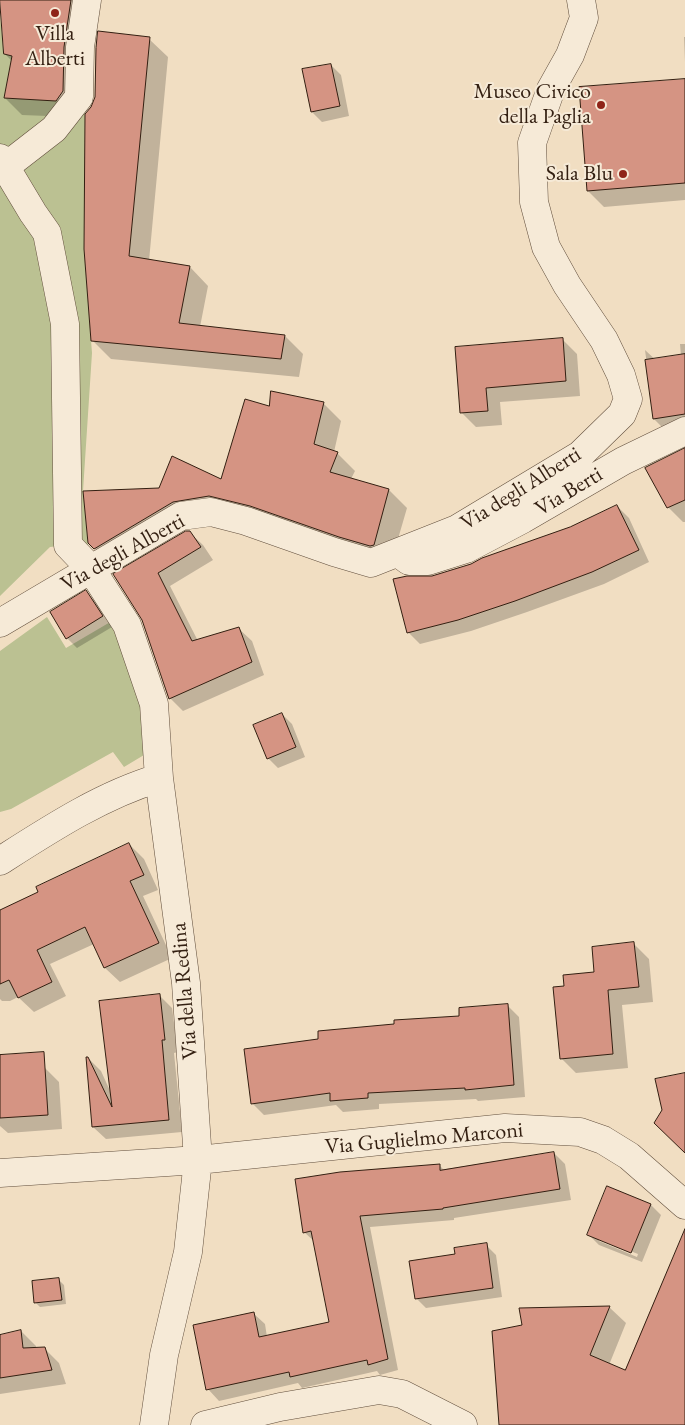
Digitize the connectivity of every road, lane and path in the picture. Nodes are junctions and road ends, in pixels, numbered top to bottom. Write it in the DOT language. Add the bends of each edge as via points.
graph roads {
  1 [pos="87,0"];
  2 [pos="581,0"];
  3 [pos="2,163"];
  4 [pos="685,431"];
  5 [pos="398,553"];
  6 [pos="91,569"];
  7 [pos="0,623"];
  8 [pos="159,778"];
  9 [pos="1,860"];
  10 [pos="198,1160"];
  11 [pos="0,1173"];
  12 [pos="685,1205"];
  13 [pos="154,1425"];
  14 [pos="205,1425"];
  15 [pos="463,1425"];
  1 -- 3 [label="street" via="80,47 79,97 54,129"];
  2 -- 5 [label="street, Via degli Alberti" via="584,18 570,55 551,89 532,143 534,202 546,247 604,340 621,375 628,399 622,414 580,455 457,529"];
  3 -- 6 [label="street, Via della Redina" via="47,233 65,324 68,545"];
  4 -- 5 [label="street, Via Berti" via="622,461 524,520 466,549 428,561 409,561"];
  5 -- 6 [label="street, Via degli Alberti" via="371,563 211,512 181,516"];
  6 -- 7 [label="street, Via degli Alberti"];
  6 -- 8 [label="street, Via della Redina" via="127,625 154,704"];
  8 -- 9 [label="street" via="132,786"];
  8 -- 10 [label="street, Via della Redina" via="186,983"];
  10 -- 11 [label="street, Via Guglielmo Marconi"];
  10 -- 12 [label="street, Via Guglielmo Marconi" via="505,1128 580,1132 603,1140 629,1156"];
  10 -- 13 [label="street, Via della Redina" via="188,1252 164,1355"];
  14 -- 15 [label="street" via="280,1407 379,1390 402,1394"];
}
